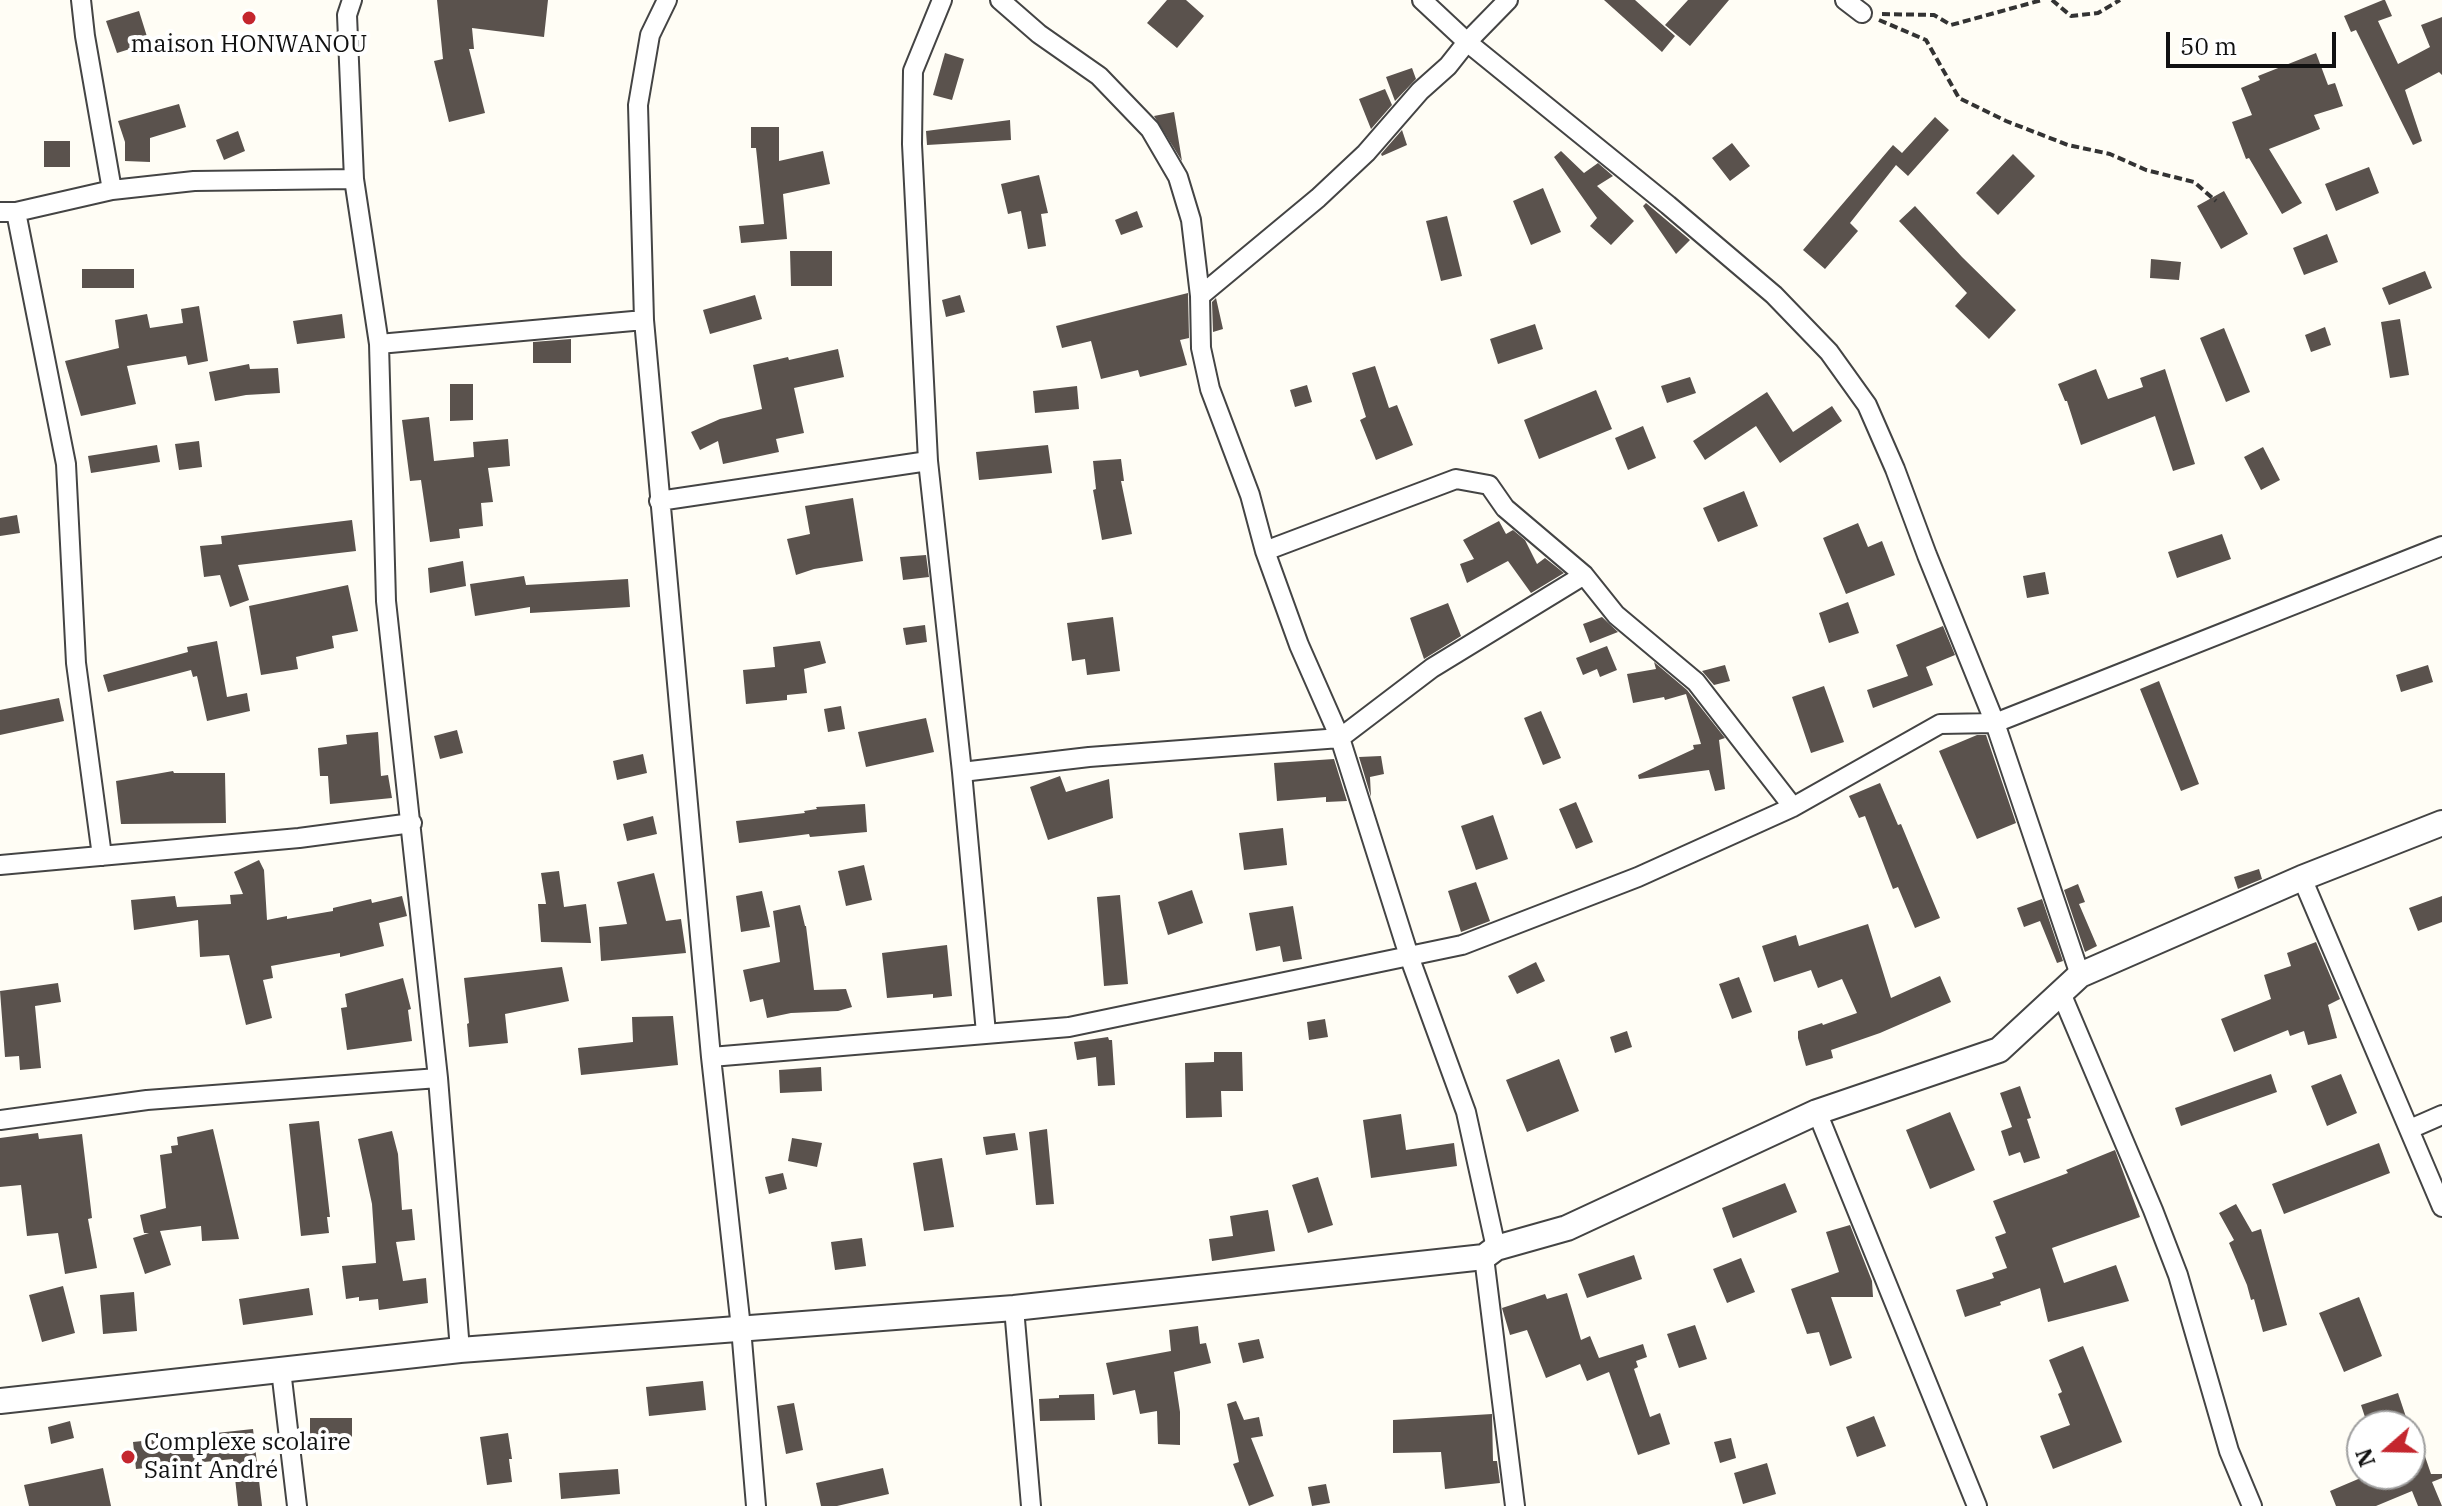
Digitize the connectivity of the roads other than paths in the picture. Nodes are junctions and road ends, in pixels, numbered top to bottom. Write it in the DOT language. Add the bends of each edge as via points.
graph roads {
  1 [pos="81,0"];
  2 [pos="352,0"];
  3 [pos="667,0"];
  4 [pos="942,0"];
  5 [pos="1000,0"];
  6 [pos="1422,0"];
  7 [pos="1508,0"];
  8 [pos="1845,0"];
  9 [pos="1862,13"];
  10 [pos="1467,42"];
  11 [pos="354,179"];
  12 [pos="112,190"];
  13 [pos="8,212"];
  14 [pos="1200,296"];
  15 [pos="644,320"];
  16 [pos="379,344"];
  17 [pos="928,461"];
  18 [pos="659,501"];
  19 [pos="2442,546"];
  20 [pos="1265,551"];
  21 [pos="1584,575"];
  22 [pos="1995,723"];
  23 [pos="1340,738"];
  24 [pos="962,772"];
  25 [pos="1793,807"];
  26 [pos="412,823"];
  27 [pos="2442,823"];
  28 [pos="102,856"];
  29 [pos="0,865"];
  30 [pos="2302,878"];
  31 [pos="1409,956"];
  32 [pos="2080,975"];
  33 [pos="2061,993"];
  34 [pos="986,1033"];
  35 [pos="711,1057"];
  36 [pos="438,1078"];
  37 [pos="1817,1112"];
  38 [pos="2442,1115"];
  39 [pos="0,1120"];
  40 [pos="2410,1129"];
  41 [pos="2442,1207"];
  42 [pos="1490,1252"];
  43 [pos="1014,1308"];
  44 [pos="741,1328"];
  45 [pos="460,1350"];
  46 [pos="281,1370"];
  47 [pos="0,1401"];
  48 [pos="297,1506"];
  49 [pos="756,1506"];
  50 [pos="1031,1506"];
  51 [pos="1515,1506"];
  52 [pos="1977,1506"];
  53 [pos="2252,1506"];
  1 -- 12 [label="street"];
  2 -- 11 [label="street" via="347,15"];
  3 -- 15 [label="street" via="650,35 638,105"];
  4 -- 17 [label="street" via="913,71"];
  5 -- 14 [label="street" via="1099,76 1150,129 1178,177 1191,220"];
  6 -- 10 [label="street"];
  7 -- 10 [label="street"];
  8 -- 9 [label="street"];
  10 -- 14 [label="street" via="1366,153"];
  10 -- 22 [label="street" via="1774,295 1829,352 1867,405"];
  11 -- 12 [label="street" via="194,181"];
  11 -- 16 [label="street"];
  12 -- 13 [label="street"];
  13 -- 28 [label="street" via="66,464 76,663"];
  14 -- 20 [label="street" via="1201,348 1210,389"];
  15 -- 16 [label="street"];
  15 -- 18 [label="street"];
  16 -- 26 [label="street" via="386,601"];
  17 -- 18 [label="street"];
  17 -- 24 [label="street"];
  18 -- 35 [label="street"];
  19 -- 22 [label="street"];
  20 -- 21 [label="street" via="1456,479 1489,485 1505,508"];
  20 -- 23 [label="street"];
  21 -- 23 [label="street" via="1432,668"];
  21 -- 25 [label="street" via="1616,615 1696,682"];
  22 -- 25 [label="street" via="1940,724"];
  22 -- 32 [label="street"];
  23 -- 24 [label="street"];
  23 -- 31 [label="street"];
  24 -- 34 [label="street"];
  25 -- 31 [label="street" via="1546,914 1462,945"];
  26 -- 28 [label="street"];
  26 -- 36 [label="street"];
  27 -- 30 [label="street"];
  28 -- 29 [label="street"];
  30 -- 32 [label="street"];
  30 -- 40 [label="street"];
  31 -- 34 [label="street" via="1069,1027"];
  31 -- 42 [label="street" via="1466,1112"];
  32 -- 33 [label="street"];
  33 -- 37 [label="street" via="1999,1050"];
  33 -- 53 [label="street" via="2178,1275 2229,1451"];
  34 -- 35 [label="street"];
  35 -- 44 [label="street"];
  36 -- 39 [label="street" via="147,1100"];
  36 -- 45 [label="street"];
  37 -- 42 [label="street" via="1567,1228"];
  37 -- 52 [label="street"];
  38 -- 40 [label="street"];
  40 -- 41 [label="street"];
  42 -- 43 [label="street"];
  42 -- 51 [label="street"];
  43 -- 44 [label="street"];
  43 -- 50 [label="street"];
  44 -- 45 [label="street"];
  44 -- 49 [label="street"];
  45 -- 46 [label="street"];
  46 -- 47 [label="street"];
  46 -- 48 [label="street"];
}
